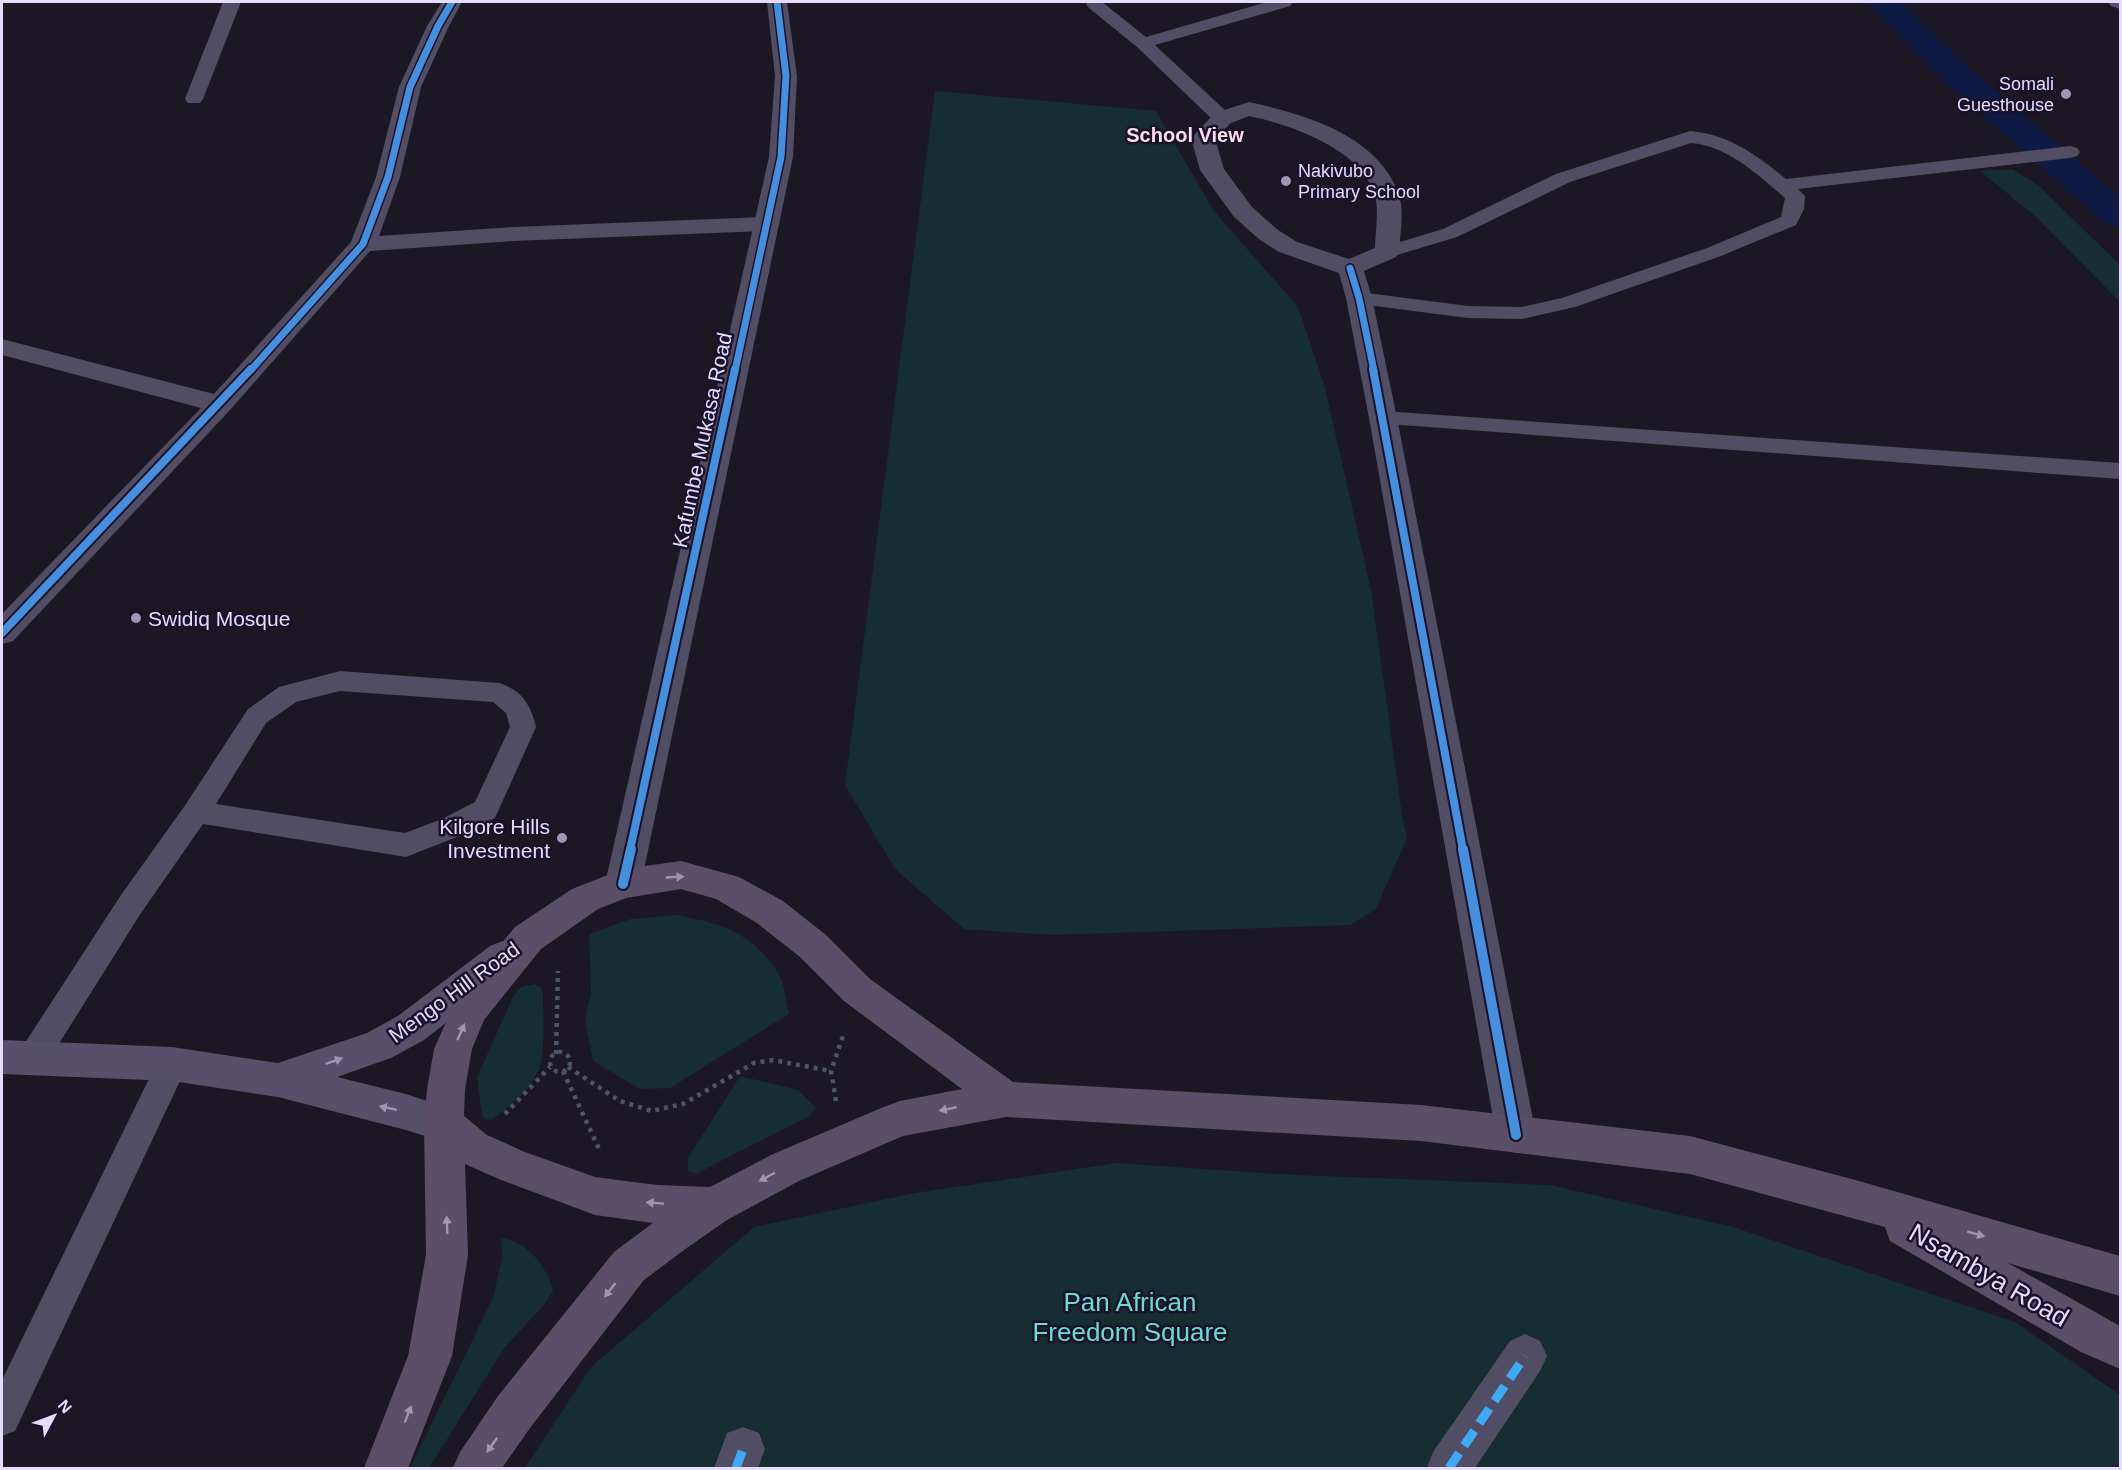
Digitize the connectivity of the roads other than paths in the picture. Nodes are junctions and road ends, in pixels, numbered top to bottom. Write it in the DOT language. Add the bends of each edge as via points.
graph roads {
  1 [pos="232,2"];
  2 [pos="452,2"];
  3 [pos="777,2"];
  4 [pos="1284,2"];
  5 [pos="1095,4"];
  6 [pos="1143,43"];
  7 [pos="194,99"];
  8 [pos="1221,117"];
  9 [pos="2070,152"];
  10 [pos="1781,185"];
  11 [pos="767,224"];
  12 [pos="363,244"];
  13 [pos="1387,252"];
  14 [pos="1350,268"];
  15 [pos="1359,298"];
  16 [pos="2,347"];
  17 [pos="220,404"];
  18 [pos="1383,418"];
  19 [pos="2121,471"];
  20 [pos="2,633"];
  21 [pos="196,812"];
  22 [pos="623,884"];
  23 [pos="528,938"];
  24 [pos="17,1058"];
  25 [pos="172,1064"];
  26 [pos="278,1080"];
  27 [pos="1006,1099"];
  28 [pos="1516,1135"];
  29 [pos="458,1136"];
  30 [pos="1860,1200"];
  31 [pos="713,1206"];
  32 [pos="2121,1276"];
  33 [pos="2121,1348"];
  34 [pos="1525,1356"];
  35 [pos="2,1418"];
  36 [pos="386,1468"];
  37 [pos="476,1468"];
  38 [pos="1449,1468"];
  1 -- 7 [label="lane"];
  2 -- 12 [label="street" via="410,87 388,177"];
  3 -- 11 [label="street, Kafumbe Mukasa Road" via="786,76 781,157"];
  4 -- 6 [label="lane"];
  5 -- 6 [label="lane"];
  6 -- 8 [label="lane"];
  8 -- 13 [label="street" via="1249,109 1279,114 1354,150 1373,169 1387,193"];
  8 -- 14 [label="street" via="1203,138 1212,170 1243,212 1288,247"];
  9 -- 10 [label="lane"];
  10 -- 13 [label="lane" via="1732,149 1711,138 1690,137 1563,178 1450,233"];
  10 -- 15 [label="lane" via="1795,196 1789,221 1568,303 1522,313 1468,312"];
  11 -- 12 [label="street"];
  11 -- 22 [label="street, Kafumbe Mukasa Road"];
  12 -- 17 [label="street"];
  13 -- 14 [label="street"];
  14 -- 15 [label="street"];
  15 -- 18 [label="street"];
  16 -- 17 [label="street"];
  17 -- 20 [label="street"];
  18 -- 19 [label="lane"];
  18 -- 28 [label="street"];
  21 -- 21 [label="lane" via="257,716 288,694 340,681 499,693 518,708 523,727 485,810 406,845"];
  21 -- 24 [label="lane"];
  22 -- 23 [label="main road" via="585,899"];
  22 -- 27 [label="main road, one-way" via="681,875 726,887 770,912 868,998"];
  26 -- 23 [label="main road, Mengo Hill Road, one-way" via="378,1046 411,1028"];
  29 -- 23 [label="main road, one-way" via="446,1089 453,1049 470,1010"];
  24 -- 25 [label="main road, Mengo Hill Road"];
  25 -- 26 [label="main road, Mengo Hill Road"];
  25 -- 35 [label="lane"];
  29 -- 26 [label="main road, Mengo Hill Road, one-way" via="406,1112"];
  27 -- 28 [label="main road" via="1421,1123"];
  27 -- 31 [label="main road, one-way" via="900,1119 785,1168"];
  28 -- 30 [label="main road" via="1690,1155"];
  31 -- 29 [label="main road, one-way" via="595,1196 515,1167"];
  36 -- 29 [label="main road, one-way" via="430,1356 446,1267"];
  30 -- 32 [label="main road, one-way"];
  30 -- 33 [label="main road, Nsambya Road"];
  31 -- 37 [label="main road, one-way" via="629,1266 514,1412"];
  34 -- 38 [label="street"];
}
